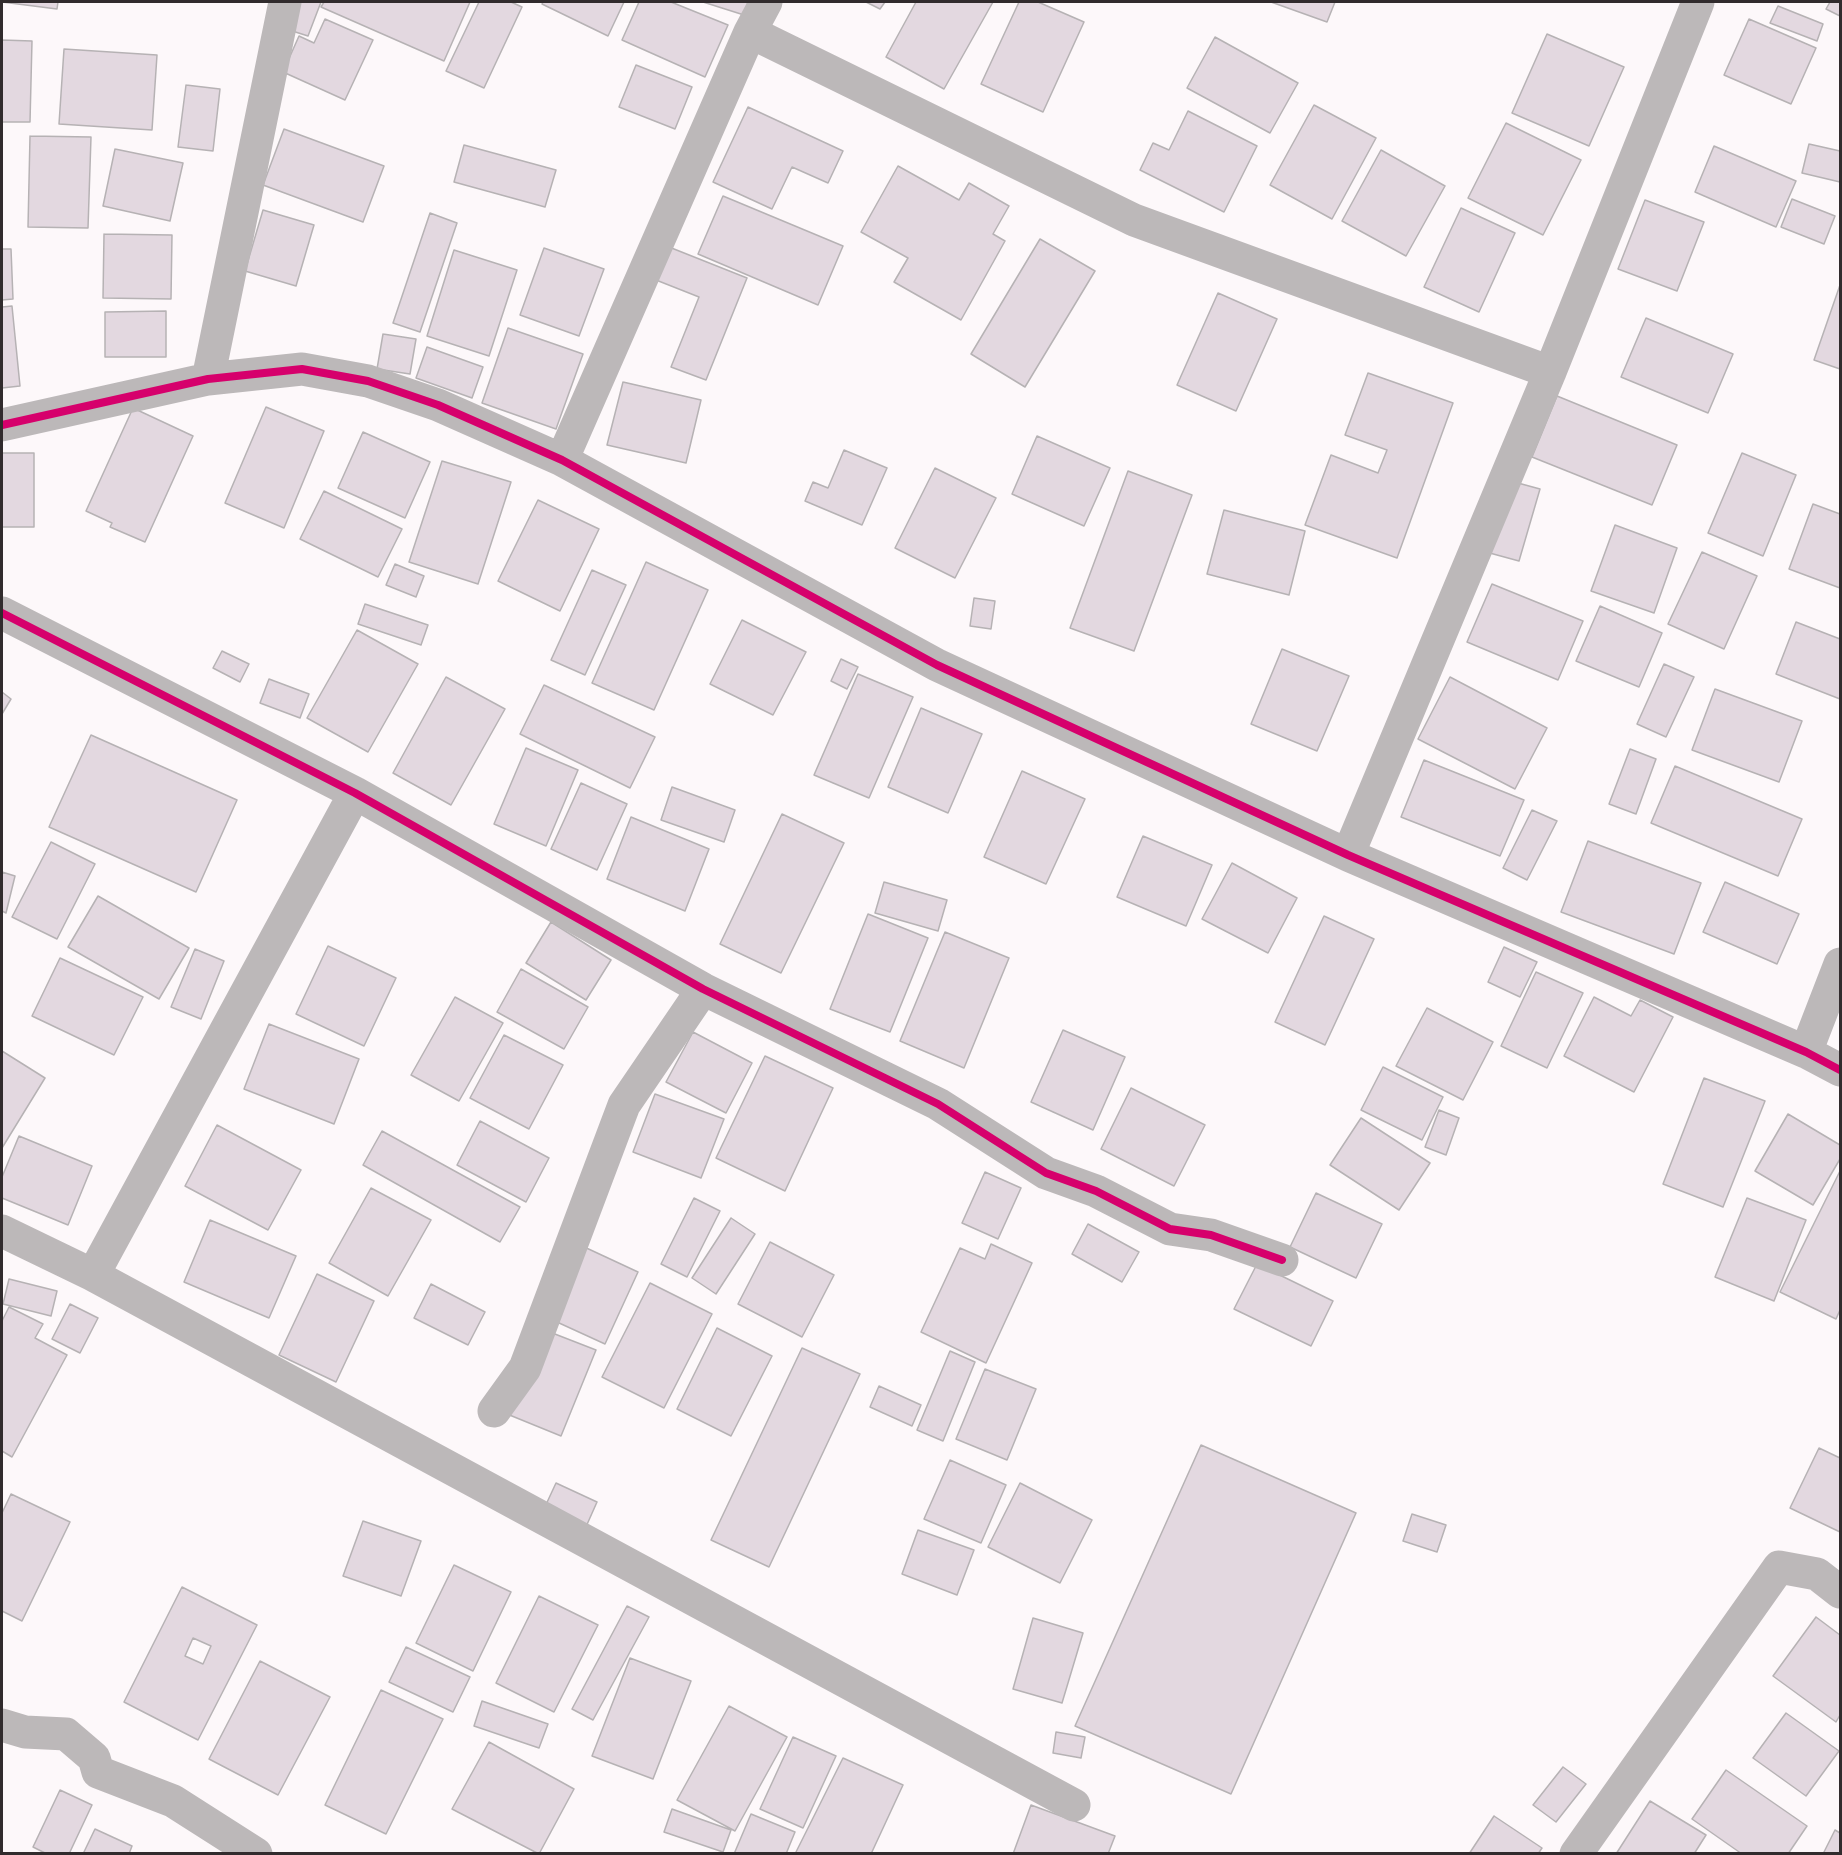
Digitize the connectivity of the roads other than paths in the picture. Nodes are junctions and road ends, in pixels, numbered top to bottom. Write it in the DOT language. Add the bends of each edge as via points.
graph roads {
  1 [pos="285,2"];
  2 [pos="766,2"];
  3 [pos="1698,2"];
  4 [pos="750,32"];
  5 [pos="1550,372"];
  6 [pos="208,379"];
  7 [pos="2,425"];
  8 [pos="562,460"];
  9 [pos="2,613"];
  10 [pos="355,793"];
  11 [pos="1348,855"];
  12 [pos="1840,964"];
  13 [pos="703,990"];
  14 [pos="1806,1052"];
  15 [pos="1840,1071"];
  16 [pos="2,1231"];
  17 [pos="1282,1260"];
  18 [pos="93,1275"];
  19 [pos="494,1411"];
  20 [pos="1840,1592"];
  21 [pos="2,1725"];
  22 [pos="1074,1805"];
  23 [pos="1578,1852"];
  24 [pos="256,1854"];
  1 -- 6 [label="street"];
  2 -- 4 [label="street"];
  3 -- 5 [label="street"];
  4 -- 5 [label="street" via="1134,220"];
  4 -- 8 [label="street"];
  5 -- 11 [label="street"];
  6 -- 7 [label="street"];
  6 -- 8 [label="street" via="302,369 368,381 438,405"];
  8 -- 11 [label="street" via="937,664"];
  9 -- 10 [label="street"];
  10 -- 13 [label="street"];
  10 -- 18 [label="street"];
  11 -- 14 [label="street"];
  12 -- 14 [label="street"];
  13 -- 17 [label="street" via="938,1104 1046,1173 1096,1191 1170,1229 1211,1235"];
  13 -- 19 [label="street" via="624,1105 525,1368"];
  14 -- 15 [label="street"];
  16 -- 18 [label="street"];
  18 -- 22 [label="street"];
  20 -- 23 [label="street" via="1817,1574 1779,1567"];
  21 -- 24 [label="street" via="25,1732 66,1734 94,1758 98,1772 173,1801"];
}
